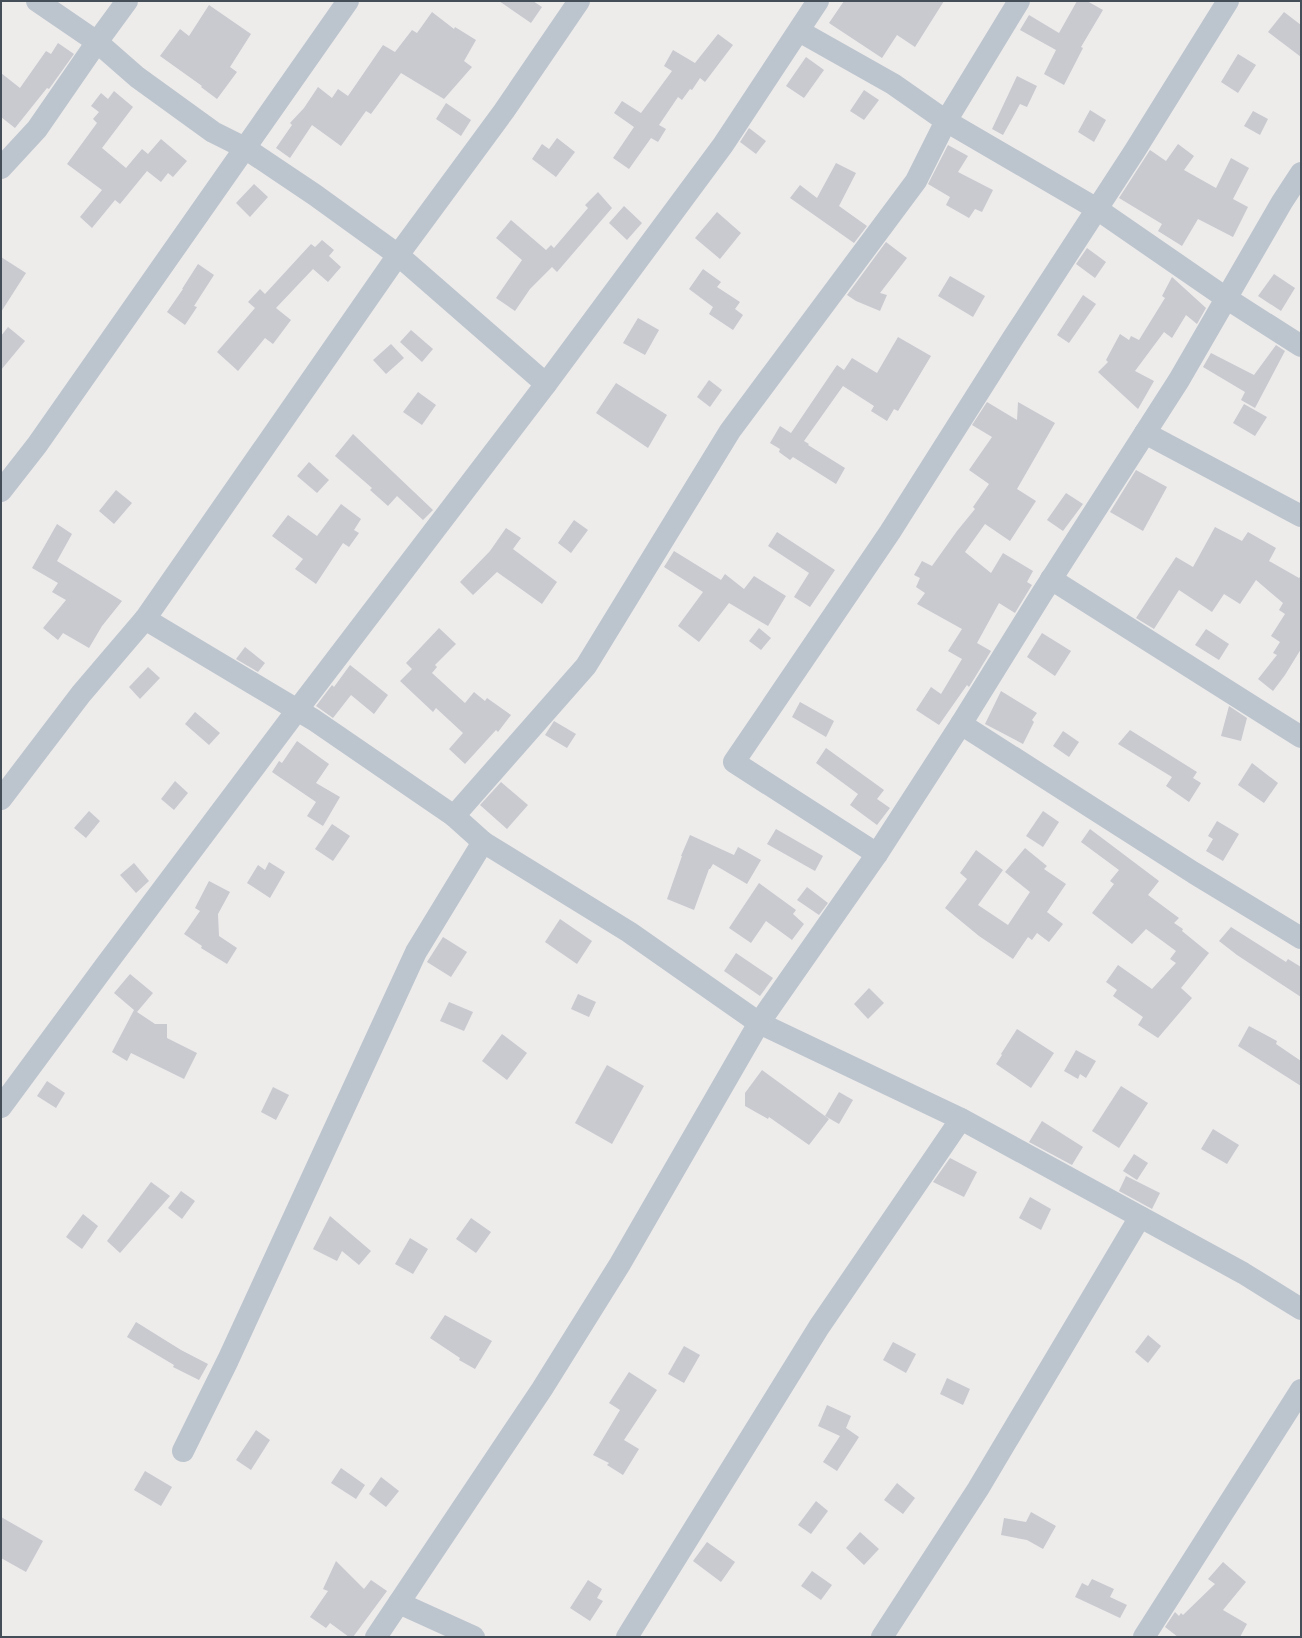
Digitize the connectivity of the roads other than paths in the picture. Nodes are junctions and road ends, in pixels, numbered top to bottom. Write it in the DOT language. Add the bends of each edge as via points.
graph roads {
  1 [pos="37,1"];
  2 [pos="127,1"];
  3 [pos="348,1"];
  4 [pos="579,1"];
  5 [pos="818,1"];
  6 [pos="1019,1"];
  7 [pos="1228,1"];
  8 [pos="799,31"];
  9 [pos="97,42"];
  10 [pos="946,121"];
  11 [pos="245,148"];
  12 [pos="1,168"];
  13 [pos="1301,173"];
  14 [pos="1097,209"];
  15 [pos="398,255"];
  16 [pos="1226,298"];
  17 [pos="1301,346"];
  18 [pos="546,384"];
  19 [pos="1145,433"];
  20 [pos="1,491"];
  21 [pos="1301,516"];
  22 [pos="1051,580"];
  23 [pos="145,619"];
  24 [pos="298,709"];
  25 [pos="961,724"];
  26 [pos="1301,737"];
  27 [pos="1,799"];
  28 [pos="454,816"];
  29 [pos="483,842"];
  30 [pos="877,854"];
  31 [pos="1301,938"];
  32 [pos="759,1023"];
  33 [pos="1,1107"];
  34 [pos="961,1119"];
  35 [pos="1140,1217"];
  36 [pos="1301,1309"];
  37 [pos="1301,1390"];
  38 [pos="183,1451"];
  39 [pos="399,1603"];
  40 [pos="376,1637"];
  41 [pos="474,1637"];
  42 [pos="627,1637"];
  43 [pos="882,1637"];
  44 [pos="1144,1637"];
  1 -- 9 [label="street"];
  2 -- 9 [label="street"];
  3 -- 11 [label="street"];
  4 -- 15 [label="street" via="504,111"];
  5 -- 8 [label="street"];
  6 -- 10 [label="street"];
  7 -- 14 [label="street"];
  8 -- 10 [label="street" via="893,84"];
  8 -- 18 [label="street" via="723,145"];
  9 -- 11 [label="street" via="137,77 213,132"];
  9 -- 12 [label="street" via="37,129"];
  10 -- 14 [label="street"];
  10 -- 28 [label="street" via="916,181 730,431 586,666"];
  11 -- 15 [label="street"];
  11 -- 20 [label="street" via="37,445"];
  13 -- 16 [label="street"];
  14 -- 16 [label="street"];
  14 -- 30 [label="street" via="890,532 734,762"];
  15 -- 18 [label="street"];
  15 -- 23 [label="street"];
  16 -- 17 [label="street"];
  16 -- 19 [label="street"];
  18 -- 24 [label="street"];
  19 -- 21 [label="street"];
  19 -- 22 [label="street"];
  22 -- 25 [label="street"];
  22 -- 26 [label="street"];
  23 -- 24 [label="street"];
  23 -- 27 [label="street" via="81,694"];
  24 -- 28 [label="street"];
  24 -- 33 [label="street"];
  25 -- 30 [label="street"];
  25 -- 31 [label="street" via="1194,874"];
  28 -- 29 [label="street"];
  29 -- 32 [label="street" via="629,932"];
  29 -- 38 [label="street" via="416,952 228,1360"];
  30 -- 32 [label="street"];
  32 -- 34 [label="street"];
  32 -- 39 [label="street" via="620,1264 559,1363"];
  34 -- 35 [label="street"];
  34 -- 42 [label="street" via="819,1327"];
  35 -- 36 [label="street" via="1243,1273"];
  35 -- 43 [label="street" via="978,1489"];
  37 -- 44 [label="street"];
  39 -- 40 [label="street"];
  39 -- 41 [label="street"];
}
